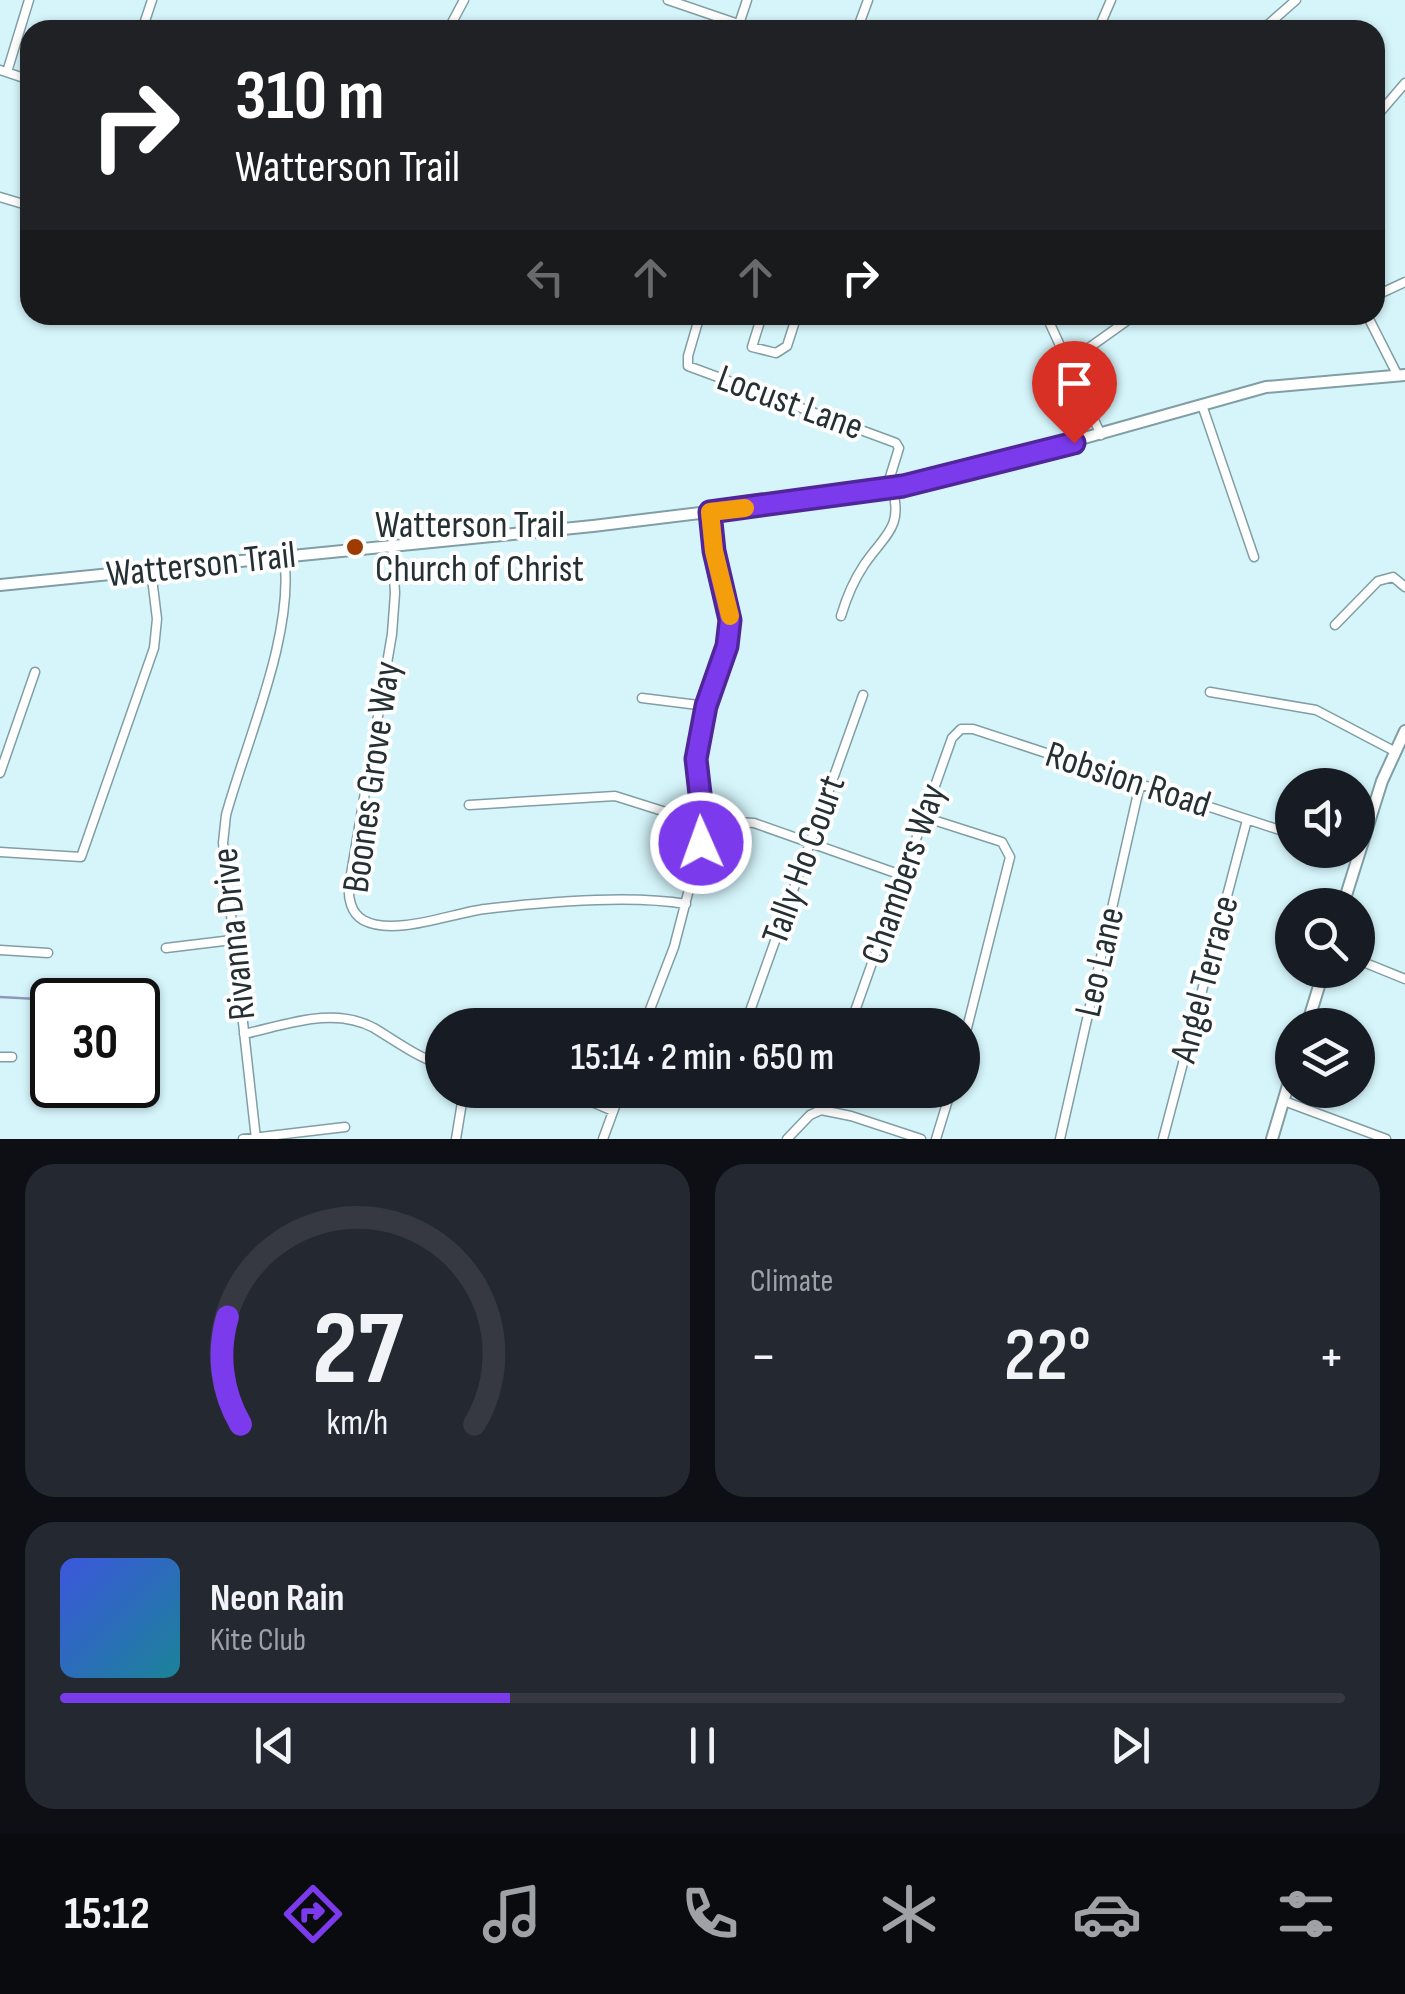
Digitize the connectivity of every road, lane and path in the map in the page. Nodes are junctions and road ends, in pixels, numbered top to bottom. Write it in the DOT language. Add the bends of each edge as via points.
graph roads {
  1 [pos="668,0"];
  2 [pos="1296,0"];
  3 [pos="727,20"];
  4 [pos="1273,20"];
  5 [pos="20,25"];
  6 [pos="3,71"];
  7 [pos="1405,82"];
  8 [pos="1385,106"];
  9 [pos="697,325"];
  10 [pos="759,325"];
  11 [pos="794,325"];
  12 [pos="1051,325"];
  13 [pos="1121,325"];
  14 [pos="1373,325"];
  15 [pos="1068,362"];
  16 [pos="1402,375"];
  17 [pos="1202,405"];
  18 [pos="1101,435"];
  19 [pos="892,488"];
  20 [pos="710,512"];
  21 [pos="392,545"];
  22 [pos="284,556"];
  23 [pos="1254,558"];
  24 [pos="151,570"];
  25 [pos="0,586"];
  26 [pos="1405,588"];
  27 [pos="841,616"];
  28 [pos="1336,625"];
  29 [pos="35,672"];
  30 [pos="1210,692"];
  31 [pos="863,695"];
  32 [pos="642,698"];
  33 [pos="706,706"];
  34 [pos="964,728"];
  35 [pos="1405,731"];
  36 [pos="1394,751"];
  37 [pos="0,773"];
  38 [pos="1140,784"];
  39 [pos="468,805"];
  40 [pos="1375,806"];
  41 [pos="924,817"];
  42 [pos="703,820"];
  43 [pos="1247,820"];
  44 [pos="1275,829"];
  45 [pos="810,842"];
  46 [pos="0,852"];
  47 [pos="904,876"];
  48 [pos="686,904"];
  49 [pos="232,940"];
  50 [pos="166,948"];
  51 [pos="0,950"];
  52 [pos="48,952"];
  53 [pos="1375,967"];
  54 [pos="1405,979"];
  55 [pos="651,1008"];
  56 [pos="751,1008"];
  57 [pos="856,1008"];
  58 [pos="972,1008"];
  59 [pos="244,1034"];
  60 [pos="0,1057"];
  61 [pos="12,1057"];
  62 [pos="425,1060"];
  63 [pos="461,1108"];
  64 [pos="608,1108"];
  65 [pos="945,1108"];
  66 [pos="1282,1108"];
  67 [pos="1303,1108"];
  68 [pos="613,1110"];
  69 [pos="821,1110"];
  70 [pos="345,1126"];
  71 [pos="256,1138"];
  72 [pos="243,1139"];
  73 [pos="456,1139"];
  74 [pos="604,1139"];
  75 [pos="787,1139"];
  76 [pos="921,1139"];
  77 [pos="936,1139"];
  78 [pos="1060,1139"];
  79 [pos="1163,1139"];
  80 [pos="1272,1139"];
  81 [pos="1386,1139"];
  1 -- 3 [label="street"];
  2 -- 4 [label="street"];
  5 -- 6 [label="street"];
  7 -- 8 [label="street"];
  9 -- 19 [label="street, Locust Lane" via="688,366 896,442"];
  10 -- 11 [label="street" via="752,348 776,353 787,346"];
  12 -- 15 [label="street"];
  13 -- 15 [label="street"];
  14 -- 16 [label="street"];
  15 -- 18 [label="street"];
  16 -- 17 [label="main road, Watterson Trail" via="1266,387"];
  17 -- 18 [label="main road, Watterson Trail"];
  17 -- 23 [label="street"];
  18 -- 19 [label="main road, Watterson Trail"];
  19 -- 20 [label="main road, Watterson Trail"];
  19 -- 27 [label="street" via="892,530 862,568"];
  20 -- 21 [label="main road, Watterson Trail"];
  20 -- 33 [label="street" via="730,620"];
  21 -- 22 [label="main road, Watterson Trail"];
  21 -- 48 [label="street, Boones Grove Way" via="392,634 349,886 357,915 391,925 614,900"];
  22 -- 24 [label="main road, Watterson Trail"];
  22 -- 49 [label="street, Rivanna Drive" via="279,640 224,826"];
  24 -- 25 [label="main road, Watterson Trail"];
  24 -- 46 [label="street" via="158,618 154,648 81,857"];
  26 -- 28 [label="street" via="1393,577 1378,581"];
  29 -- 37 [label="street"];
  30 -- 36 [label="street" via="1316,710"];
  31 -- 45 [label="street, Tally Ho Court"];
  32 -- 33 [label="street"];
  33 -- 42 [label="street" via="696,759"];
  34 -- 38 [label="street, Robsion Road"];
  34 -- 41 [label="street, Chambers Way" via="952,738"];
  35 -- 36 [label="main road"];
  36 -- 40 [label="main road"];
  38 -- 43 [label="street, Robsion Road"];
  38 -- 78 [label="street, Leo Lane"];
  39 -- 42 [label="street" via="615,796"];
  41 -- 47 [label="street, Chambers Way"];
  41 -- 58 [label="street" via="1002,842 1010,857"];
  42 -- 45 [label="street" via="754,823"];
  42 -- 48 [label="street"];
  43 -- 44 [label="street, Robsion Road"];
  43 -- 79 [label="street, Angel Terrace"];
  45 -- 47 [label="street"];
  45 -- 56 [label="street, Tally Ho Court"];
  47 -- 57 [label="street, Chambers Way"];
  48 -- 55 [label="street"];
  49 -- 50 [label="street"];
  49 -- 59 [label="street, Rivanna Drive"];
  51 -- 52 [label="street"];
  53 -- 54 [label="street"];
  59 -- 62 [label="street" via="346,1018"];
  59 -- 71 [label="street, Rivanna Drive"];
  60 -- 61 [label="street"];
  63 -- 73 [label="street"];
  64 -- 68 [label="street"];
  65 -- 77 [label="street"];
  66 -- 80 [label="main road"];
  67 -- 81 [label="street"];
  68 -- 74 [label="street"];
  69 -- 75 [label="street"];
  69 -- 76 [label="street"];
  70 -- 71 [label="street"];
  71 -- 72 [label="street"];
}
